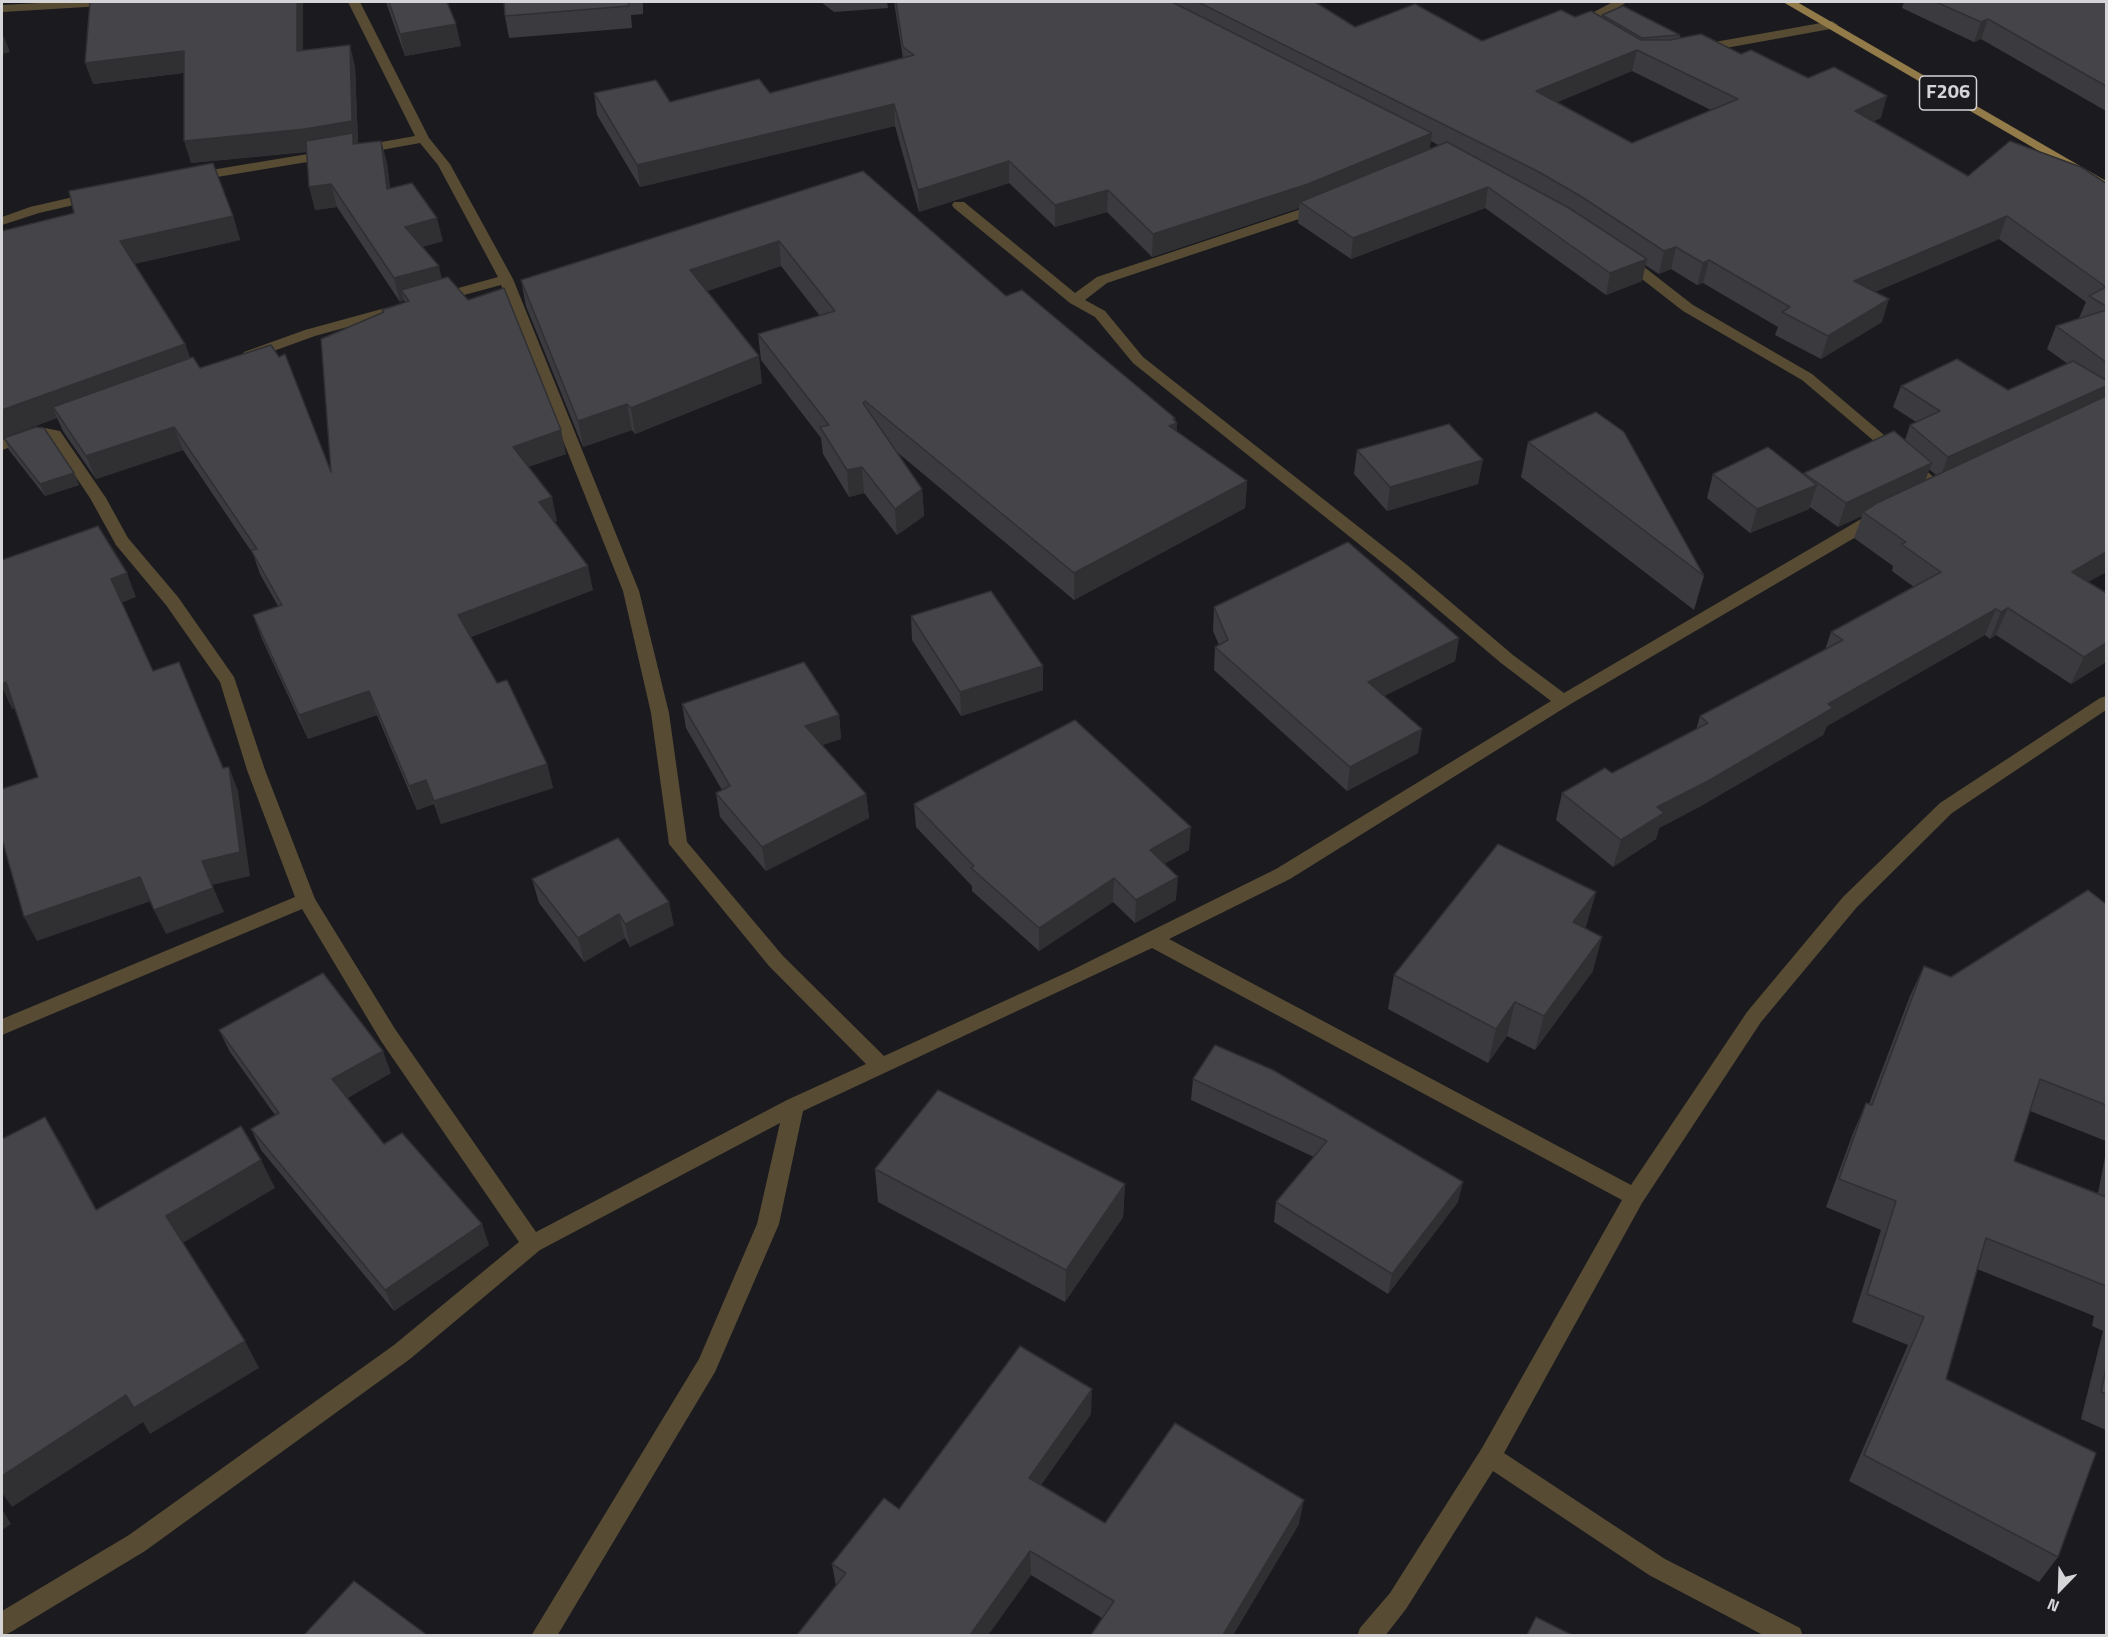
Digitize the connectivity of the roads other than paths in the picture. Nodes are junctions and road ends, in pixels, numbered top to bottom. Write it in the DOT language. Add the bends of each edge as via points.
graph roads {
  1 [pos="103,2"];
  2 [pos="354,2"];
  3 [pos="1621,2"];
  4 [pos="1789,2"];
  5 [pos="2,9"];
  6 [pos="1832,25"];
  7 [pos="1609,39"];
  8 [pos="1687,51"];
  9 [pos="423,139"];
  10 [pos="180,180"];
  11 [pos="2106,186"];
  12 [pos="111,192"];
  13 [pos="1332,203"];
  14 [pos="959,205"];
  15 [pos="2,221"];
  16 [pos="1610,250"];
  17 [pos="506,279"];
  18 [pos="1075,300"];
  19 [pos="231,362"];
  20 [pos="63,424"];
  21 [pos="40,432"];
  22 [pos="2,445"];
  23 [pos="1958,479"];
  24 [pos="1938,488"];
  25 [pos="1918,497"];
  26 [pos="1899,506"];
  27 [pos="1563,701"];
  28 [pos="2106,702"];
  29 [pos="306,900"];
  30 [pos="1152,939"];
  31 [pos="2,1027"];
  32 [pos="880,1065"];
  33 [pos="794,1106"];
  34 [pos="1635,1197"];
  35 [pos="532,1244"];
  36 [pos="1490,1456"];
  37 [pos="2,1624"];
  38 [pos="543,1635"];
  39 [pos="1369,1635"];
  40 [pos="1791,1635"];
  1 -- 5 [label="street"];
  2 -- 9 [label="street"];
  3 -- 7 [label="street" via="1592,18 1590,28"];
  4 -- 6 [label="main road, F206"];
  6 -- 8 [label="street"];
  6 -- 11 [label="main road, F206"];
  9 -- 10 [label="street"];
  9 -- 17 [label="street" via="444,164"];
  12 -- 15 [label="street"];
  13 -- 18 [label="street" via="1102,280"];
  14 -- 18 [label="street"];
  16 -- 24 [label="street" via="1640,268 1688,308 1806,377"];
  17 -- 19 [label="street" via="310,333"];
  17 -- 32 [label="street" via="632,591 660,713 678,844 776,961"];
  18 -- 27 [label="street" via="1100,314 1138,360"];
  20 -- 21 [label="street"];
  21 -- 22 [label="street"];
  21 -- 29 [label="street" via="55,434 122,541 172,601 228,681 256,770"];
  23 -- 24 [label="street"];
  24 -- 25 [label="street"];
  26 -- 27 [label="street" via="1861,524"];
  27 -- 30 [label="street" via="1283,874"];
  28 -- 34 [label="street" via="1946,808 1850,902 1754,1017"];
  29 -- 31 [label="street"];
  29 -- 35 [label="street" via="388,1035"];
  30 -- 32 [label="street"];
  30 -- 34 [label="street"];
  32 -- 33 [label="street"];
  33 -- 35 [label="street"];
  33 -- 38 [label="street" via="768,1224 707,1365"];
  34 -- 36 [label="street"];
  35 -- 37 [label="street" via="402,1352 136,1543"];
  36 -- 39 [label="street" via="1398,1600"];
  36 -- 40 [label="street" via="1657,1567"];
}
